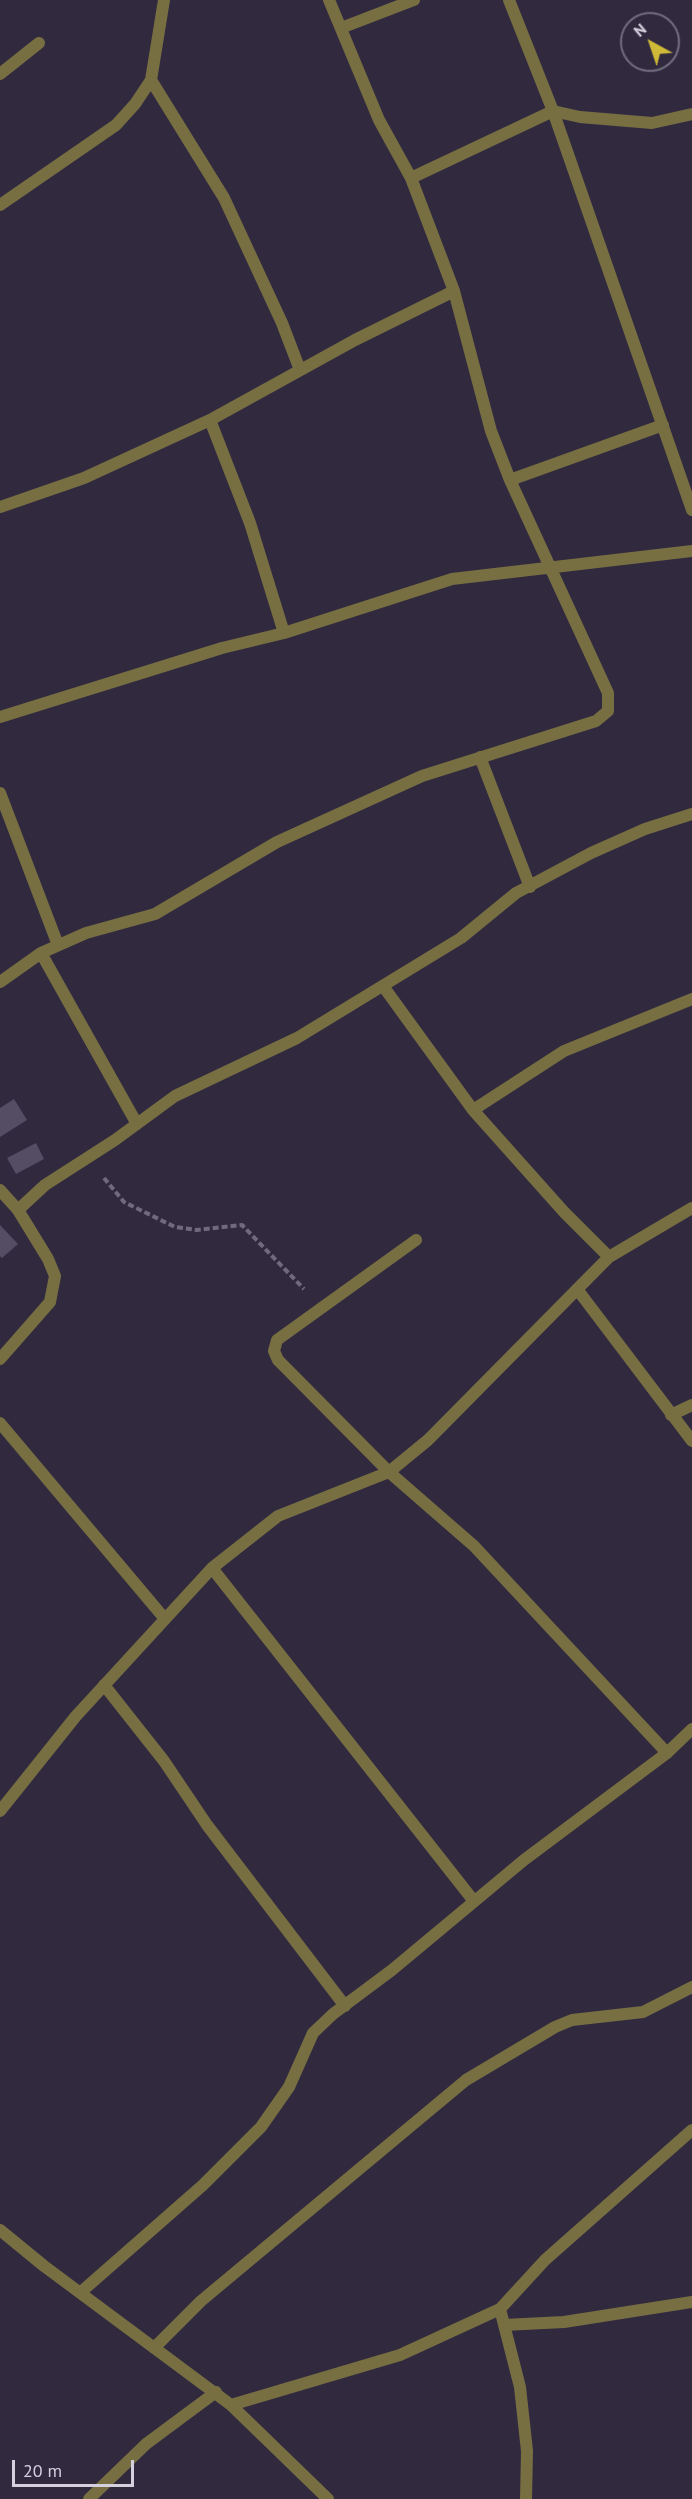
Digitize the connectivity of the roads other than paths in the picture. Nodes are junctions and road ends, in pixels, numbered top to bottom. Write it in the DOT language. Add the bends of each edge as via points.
graph roads {
  1 [pos="164,0"];
  2 [pos="329,0"];
  3 [pos="414,0"];
  4 [pos="509,0"];
  5 [pos="341,28"];
  6 [pos="39,43"];
  7 [pos="0,74"];
  8 [pos="151,80"];
  9 [pos="553,111"];
  10 [pos="692,114"];
  11 [pos="411,178"];
  12 [pos="0,205"];
  13 [pos="454,291"];
  14 [pos="300,370"];
  15 [pos="210,420"];
  16 [pos="663,425"];
  17 [pos="510,480"];
  18 [pos="0,507"];
  19 [pos="692,510"];
  20 [pos="692,551"];
  21 [pos="550,568"];
  22 [pos="284,633"];
  23 [pos="0,717"];
  24 [pos="480,757"];
  25 [pos="0,793"];
  26 [pos="692,814"];
  27 [pos="530,887"];
  28 [pos="58,945"];
  29 [pos="41,953"];
  30 [pos="0,982"];
  31 [pos="383,986"];
  32 [pos="692,999"];
  33 [pos="473,1110"];
  34 [pos="138,1124"];
  35 [pos="0,1190"];
  36 [pos="692,1208"];
  37 [pos="18,1210"];
  38 [pos="416,1240"];
  39 [pos="609,1257"];
  40 [pos="577,1289"];
  41 [pos="0,1359"];
  42 [pos="692,1405"];
  43 [pos="671,1416"];
  44 [pos="0,1422"];
  45 [pos="692,1442"];
  46 [pos="389,1472"];
  47 [pos="212,1568"];
  48 [pos="165,1619"];
  49 [pos="104,1685"];
  50 [pos="692,1729"];
  51 [pos="667,1753"];
  52 [pos="0,1811"];
  53 [pos="473,1900"];
  54 [pos="692,1987"];
  55 [pos="345,2006"];
  56 [pos="692,2130"];
  57 [pos="0,2229"];
  58 [pos="81,2292"];
  59 [pos="692,2302"];
  60 [pos="500,2309"];
  61 [pos="504,2325"];
  62 [pos="154,2348"];
  63 [pos="216,2392"];
  64 [pos="231,2404"];
  65 [pos="89,2499"];
  66 [pos="328,2499"];
  67 [pos="526,2499"];
  1 -- 8 [label="street"];
  2 -- 5 [label="street"];
  3 -- 5 [label="street"];
  4 -- 9 [label="street"];
  5 -- 11 [label="street" via="379,120"];
  6 -- 7 [label="street"];
  8 -- 12 [label="street" via="116,125"];
  8 -- 14 [label="street" via="224,198"];
  9 -- 10 [label="street" via="652,123"];
  9 -- 11 [label="street"];
  9 -- 16 [label="street"];
  11 -- 13 [label="street"];
  13 -- 14 [label="street"];
  13 -- 17 [label="street" via="491,431"];
  14 -- 15 [label="street"];
  15 -- 18 [label="street" via="84,478"];
  15 -- 22 [label="street" via="250,523"];
  16 -- 17 [label="street"];
  16 -- 19 [label="street"];
  17 -- 21 [label="street"];
  20 -- 21 [label="street"];
  21 -- 22 [label="street" via="452,579"];
  21 -- 24 [label="street" via="608,693 608,711 596,721"];
  22 -- 23 [label="street" via="222,648"];
  24 -- 27 [label="street"];
  24 -- 28 [label="street" via="422,776 277,842 155,914"];
  25 -- 28 [label="street"];
  26 -- 27 [label="street" via="591,853"];
  27 -- 31 [label="street" via="516,893 461,938"];
  28 -- 29 [label="street"];
  29 -- 30 [label="street"];
  29 -- 34 [label="street"];
  31 -- 33 [label="street"];
  31 -- 34 [label="street" via="297,1038 175,1096"];
  32 -- 33 [label="street" via="564,1052"];
  33 -- 39 [label="street"];
  34 -- 37 [label="street" via="45,1185"];
  35 -- 37 [label="street"];
  36 -- 39 [label="street"];
  37 -- 41 [label="street" via="55,1276 50,1302"];
  38 -- 46 [label="street" via="277,1340 274,1351 278,1360"];
  39 -- 40 [label="street"];
  40 -- 43 [label="street"];
  40 -- 46 [label="street" via="428,1440"];
  42 -- 43 [label="street"];
  43 -- 45 [label="street"];
  44 -- 48 [label="street"];
  46 -- 47 [label="street" via="278,1516"];
  46 -- 51 [label="street" via="474,1546"];
  47 -- 48 [label="street"];
  47 -- 53 [label="street"];
  48 -- 49 [label="street"];
  49 -- 52 [label="street"];
  49 -- 55 [label="street"];
  50 -- 51 [label="street"];
  51 -- 53 [label="street"];
  53 -- 55 [label="street"];
  54 -- 62 [label="street" via="643,2013 572,2020 466,2080 201,2301"];
  55 -- 58 [label="street" via="313,2033 289,2087 261,2127 203,2185"];
  56 -- 60 [label="street" via="545,2260"];
  57 -- 58 [label="street"];
  58 -- 62 [label="street"];
  59 -- 61 [label="street" via="564,2322"];
  60 -- 61 [label="street"];
  60 -- 64 [label="street" via="400,2355"];
  61 -- 67 [label="street" via="520,2387 527,2451"];
  62 -- 63 [label="street"];
  63 -- 64 [label="street"];
  63 -- 65 [label="street" via="146,2444"];
  64 -- 66 [label="street"];
}
